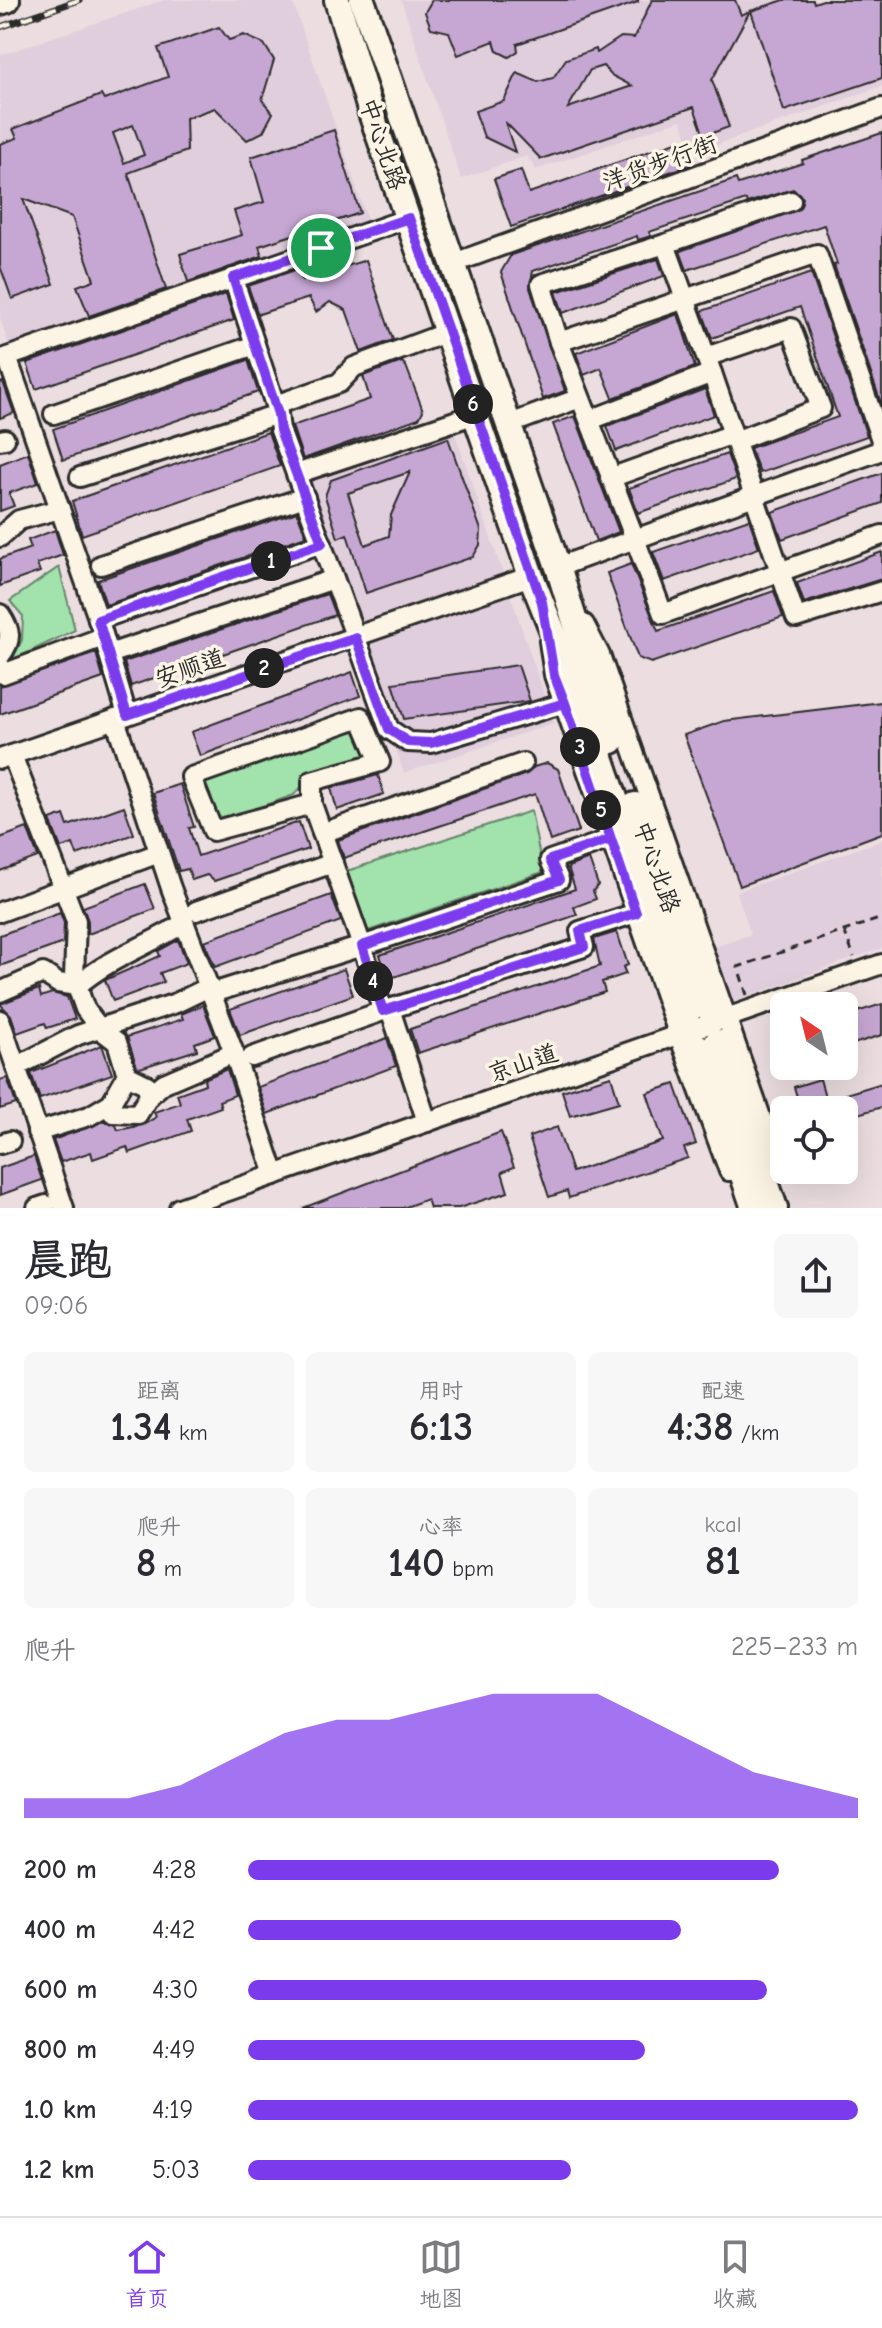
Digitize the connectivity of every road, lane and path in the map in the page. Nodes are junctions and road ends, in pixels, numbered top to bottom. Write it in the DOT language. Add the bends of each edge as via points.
graph roads {
  1 [pos="7,0"];
  2 [pos="337,0"];
  3 [pos="362,0"];
  4 [pos="0,2"];
  5 [pos="882,108"];
  6 [pos="791,201"];
  7 [pos="409,218"];
  8 [pos="665,244"];
  9 [pos="454,263"];
  10 [pos="233,278"];
  11 [pos="687,299"];
  12 [pos="448,332"];
  13 [pos="559,342"];
  14 [pos="255,345"];
  15 [pos="3,348"];
  16 [pos="709,365"];
  17 [pos="580,398"];
  18 [pos="277,409"];
  19 [pos="54,414"];
  20 [pos="476,414"];
  21 [pos="590,420"];
  22 [pos="510,424"];
  23 [pos="734,437"];
  24 [pos="882,443"];
  25 [pos="882,450"];
  26 [pos="296,474"];
  27 [pos="80,477"];
  28 [pos="610,478"];
  29 [pos="754,496"];
  30 [pos="305,497"];
  31 [pos="60,509"];
  32 [pos="882,535"];
  33 [pos="0,537"];
  34 [pos="635,539"];
  35 [pos="322,543"];
  36 [pos="101,565"];
  37 [pos="558,567"];
  38 [pos="780,571"];
  39 [pos="531,576"];
  40 [pos="334,579"];
  41 [pos="882,591"];
  42 [pos="567,594"];
  43 [pos="542,602"];
  44 [pos="0,614"];
  45 [pos="103,637"];
  46 [pos="356,638"];
  47 [pos="1,668"];
  48 [pos="565,703"];
  49 [pos="121,717"];
  50 [pos="6,757"];
  51 [pos="523,763"];
  52 [pos="312,804"];
  53 [pos="322,833"];
  54 [pos="611,839"];
  55 [pos="159,853"];
  56 [pos="333,863"];
  57 [pos="61,889"];
  58 [pos="0,912"];
  59 [pos="636,913"];
  60 [pos="190,917"];
  61 [pos="882,918"];
  62 [pos="844,930"];
  63 [pos="362,946"];
  64 [pos="882,964"];
  65 [pos="860,972"];
  66 [pos="77,986"];
  67 [pos="216,988"];
  68 [pos="0,992"];
  69 [pos="386,1010"];
  70 [pos="752,1010"];
  71 [pos="728,1019"];
  72 [pos="0,1020"];
  73 [pos="100,1029"];
  74 [pos="698,1042"];
  75 [pos="243,1055"];
  76 [pos="16,1067"];
  77 [pos="127,1075"];
  78 [pos="149,1096"];
  79 [pos="111,1103"];
  80 [pos="427,1122"];
  81 [pos="37,1132"];
  82 [pos="770,1142"];
  83 [pos="729,1171"];
  84 [pos="275,1175"];
  85 [pos="49,1207"];
  86 [pos="179,1208"];
  87 [pos="754,1208"];
  88 [pos="775,1208"];
  1 -- 4 [label="main road"];
  2 -- 7 [label="main road, 中心北路"];
  3 -- 9 [label="main road, 中心北路"];
  5 -- 9 [label="street, 洋货步行街"];
  6 -- 8 [label="street"];
  7 -- 10 [label="street"];
  7 -- 12 [label="main road, 中心北路"];
  8 -- 11 [label="street"];
  8 -- 13 [label="street" via="541,284"];
  9 -- 22 [label="main road, 中心北路"];
  10 -- 14 [label="street"];
  10 -- 15 [label="street"];
  11 -- 13 [label="street"];
  11 -- 16 [label="street"];
  11 -- 24 [label="street" via="817,254"];
  12 -- 18 [label="street" via="354,367 339,383"];
  12 -- 20 [label="main road, 中心北路"];
  13 -- 17 [label="street"];
  14 -- 18 [label="street"];
  14 -- 19 [label="street"];
  15 -- 31 [label="street"];
  16 -- 21 [label="street"];
  16 -- 23 [label="street"];
  16 -- 23 [label="street" via="791,328 821,408"];
  17 -- 21 [label="street"];
  17 -- 22 [label="street"];
  18 -- 26 [label="street"];
  18 -- 27 [label="street"];
  20 -- 26 [label="street"];
  20 -- 39 [label="main road, 中心北路"];
  21 -- 28 [label="street"];
  22 -- 37 [label="main road, 中心北路"];
  23 -- 28 [label="street"];
  23 -- 29 [label="street"];
  25 -- 29 [label="street"];
  26 -- 30 [label="street"];
  28 -- 34 [label="street"];
  29 -- 34 [label="street"];
  29 -- 38 [label="street"];
  30 -- 35 [label="street"];
  30 -- 36 [label="street"];
  31 -- 33 [label="street" via="19,520"];
  31 -- 45 [label="street"];
  32 -- 38 [label="street"];
  34 -- 37 [label="street"];
  34 -- 38 [label="street" via="663,614"];
  35 -- 40 [label="street"];
  35 -- 45 [label="street"];
  37 -- 42 [label="main road, 中心北路"];
  38 -- 41 [label="street" via="796,618"];
  39 -- 43 [label="main road, 中心北路"];
  39 -- 46 [label="street, 安顺道"];
  40 -- 45 [label="street"];
  40 -- 46 [label="street"];
  42 -- 43 [label="main road, 中心北路" via="697,1009"];
  42 -- 71 [label="street" via="600,655"];
  43 -- 48 [label="street" via="554,675"];
  44 -- 47 [label="street" via="9,628"];
  45 -- 47 [label="street"];
  45 -- 49 [label="street"];
  46 -- 48 [label="street" via="389,729 408,742 431,743"];
  46 -- 49 [label="street, 安顺道"];
  48 -- 54 [label="street"];
  49 -- 50 [label="street, 安顺道"];
  49 -- 55 [label="street"];
  50 -- 57 [label="street"];
  51 -- 53 [label="street"];
  52 -- 52 [label="street" via="213,831 191,777 361,717 380,762 312,781"];
  52 -- 53 [label="street"];
  53 -- 56 [label="street"];
  54 -- 59 [label="street"];
  54 -- 63 [label="street" via="550,860 559,880"];
  55 -- 57 [label="street"];
  55 -- 60 [label="street"];
  56 -- 60 [label="street"];
  56 -- 63 [label="street"];
  57 -- 58 [label="street"];
  57 -- 66 [label="street" via="76,921"];
  59 -- 69 [label="street" via="580,931 584,947"];
  59 -- 74 [label="street"];
  60 -- 66 [label="street" via="157,941 99,966"];
  60 -- 67 [label="street"];
  61 -- 62 [label="path"];
  62 -- 65 [label="path"];
  62 -- 70 [label="path" via="738,967"];
  63 -- 67 [label="street"];
  63 -- 69 [label="street"];
  64 -- 65 [label="street, 京山道"];
  65 -- 70 [label="street, 京山道"];
  66 -- 68 [label="street" via="43,973"];
  66 -- 73 [label="street"];
  67 -- 73 [label="street"];
  67 -- 75 [label="street"];
  69 -- 75 [label="street"];
  69 -- 80 [label="street"];
  70 -- 71 [label="street, 京山道"];
  71 -- 74 [label="street, 京山道"];
  71 -- 82 [label="street"];
  72 -- 76 [label="street"];
  73 -- 76 [label="street"];
  73 -- 77 [label="street" via="117,1042"];
  74 -- 80 [label="street, 京山道"];
  74 -- 83 [label="street"];
  74 -- 87 [label="main road"];
  74 -- 88 [label="main road"];
  75 -- 78 [label="street" via="164,1083"];
  75 -- 84 [label="street"];
  76 -- 81 [label="street"];
  77 -- 78 [label="street" via="147,1085"];
  77 -- 79 [label="street"];
  78 -- 79 [label="street" via="138,1114 113,1113"];
  79 -- 81 [label="street" via="89,1116"];
  80 -- 84 [label="street, 京山道"];
  81 -- 85 [label="street"];
  84 -- 86 [label="street, 京山道"];
}
